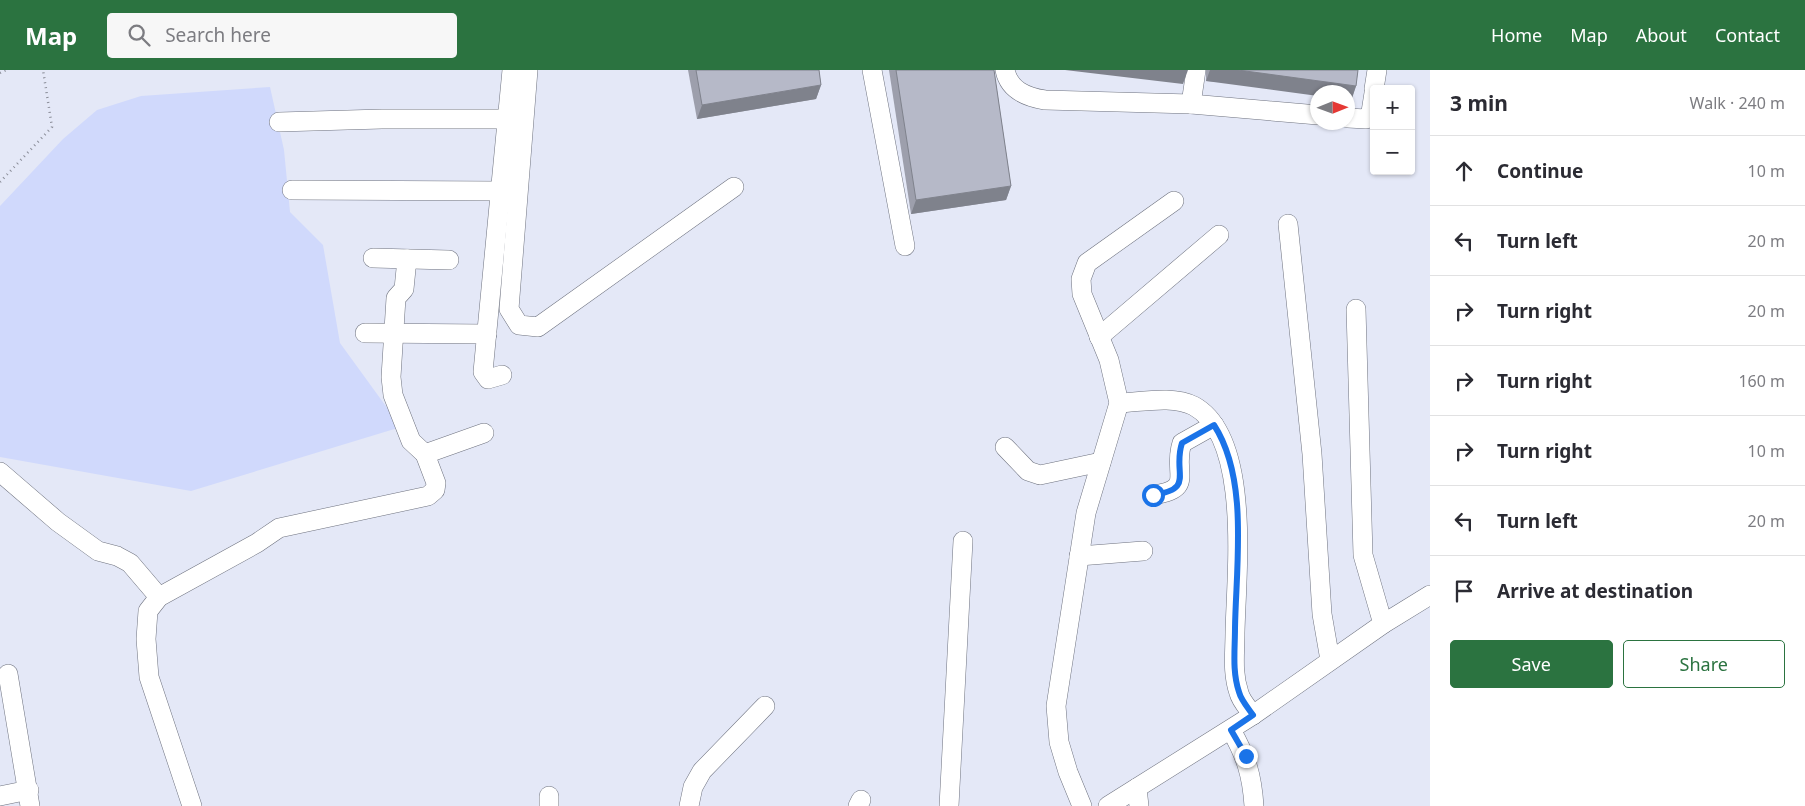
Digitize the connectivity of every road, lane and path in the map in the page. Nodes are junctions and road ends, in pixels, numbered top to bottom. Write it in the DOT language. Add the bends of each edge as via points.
graph roads {
  1 [pos="6,70"];
  2 [pos="43,70"];
  3 [pos="512,70"];
  4 [pos="528,70"];
  5 [pos="872,70"];
  6 [pos="1005,70"];
  7 [pos="1196,70"];
  8 [pos="1377,70"];
  9 [pos="0,73"];
  10 [pos="1375,85"];
  11 [pos="1191,104"];
  12 [pos="1370,113"];
  13 [pos="1310,114"];
  14 [pos="1355,118"];
  15 [pos="508,120"];
  16 [pos="279,122"];
  17 [pos="0,182"];
  18 [pos="734,187"];
  19 [pos="292,190"];
  20 [pos="502,191"];
  21 [pos="1174,201"];
  22 [pos="1288,224"];
  23 [pos="1219,235"];
  24 [pos="905,246"];
  25 [pos="373,258"];
  26 [pos="407,259"];
  27 [pos="449,260"];
  28 [pos="1356,308"];
  29 [pos="394,332"];
  30 [pos="365,333"];
  31 [pos="487,334"];
  32 [pos="1099,337"];
  33 [pos="502,375"];
  34 [pos="1119,403"];
  35 [pos="1214,425"];
  36 [pos="484,433"];
  37 [pos="1005,447"];
  38 [pos="425,454"];
  39 [pos="1101,462"];
  40 [pos="0,472"];
  41 [pos="1153,495"];
  42 [pos="963,541"];
  43 [pos="1143,551"];
  44 [pos="1079,556"];
  45 [pos="1430,594"];
  46 [pos="159,597"];
  47 [pos="1383,624"];
  48 [pos="1330,660"];
  49 [pos="8,674"];
  50 [pos="765,706"];
  51 [pos="1253,715"];
  52 [pos="1231,730"];
  53 [pos="0,796"];
  54 [pos="1138,797"];
  55 [pos="30,798"];
  56 [pos="192,806"];
  57 [pos="689,806"];
  58 [pos="949,806"];
  59 [pos="1082,806"];
  60 [pos="1108,806"];
  61 [pos="1254,806"];
  1 -- 9 [label="path"];
  2 -- 17 [label="path" via="52,127"];
  3 -- 15 [label="street"];
  4 -- 18 [label="street" via="509,309 519,325 538,327"];
  5 -- 24 [label="street"];
  6 -- 11 [label="street" via="1007,80 1025,96 1044,100"];
  7 -- 11 [label="street"];
  8 -- 10 [label="street"];
  11 -- 13 [label="street"];
  12 -- 14 [label="street" via="1366,119"];
  15 -- 16 [label="street"];
  15 -- 20 [label="street"];
  19 -- 20 [label="street"];
  20 -- 31 [label="street"];
  21 -- 32 [label="street" via="1087,263 1081,279 1082,294"];
  22 -- 48 [label="street" via="1312,454 1322,614"];
  23 -- 32 [label="street"];
  25 -- 26 [label="street"];
  26 -- 27 [label="street"];
  26 -- 29 [label="street" via="404,289 396,298"];
  28 -- 47 [label="street" via="1363,556"];
  29 -- 30 [label="street"];
  29 -- 31 [label="street"];
  29 -- 38 [label="street" via="393,395 411,440"];
  31 -- 33 [label="street" via="483,372 488,379"];
  32 -- 34 [label="street" via="1109,360"];
  34 -- 35 [label="street" via="1179,401 1194,406"];
  34 -- 39 [label="street"];
  35 -- 41 [label="street" via="1182,443 1177,488 1171,493"];
  35 -- 51 [label="street" via="1228,455 1238,509 1233,665 1239,694"];
  36 -- 38 [label="street"];
  37 -- 39 [label="street" via="1028,471 1040,475"];
  38 -- 46 [label="street" via="436,484 428,496 280,528"];
  39 -- 44 [label="street" via="1086,513"];
  40 -- 46 [label="street" via="98,551 130,563"];
  42 -- 58 [label="street"];
  43 -- 44 [label="street"];
  44 -- 59 [label="street" via="1056,706 1059,742"];
  45 -- 47 [label="street"];
  46 -- 56 [label="street" via="148,611 149,677"];
  47 -- 48 [label="street"];
  48 -- 51 [label="street"];
  49 -- 55 [label="street"];
  50 -- 57 [label="street" via="702,771 693,787"];
  51 -- 52 [label="street"];
  52 -- 54 [label="street"];
  52 -- 61 [label="street" via="1246,756"];
  53 -- 55 [label="street"];
  54 -- 60 [label="street"];
}
